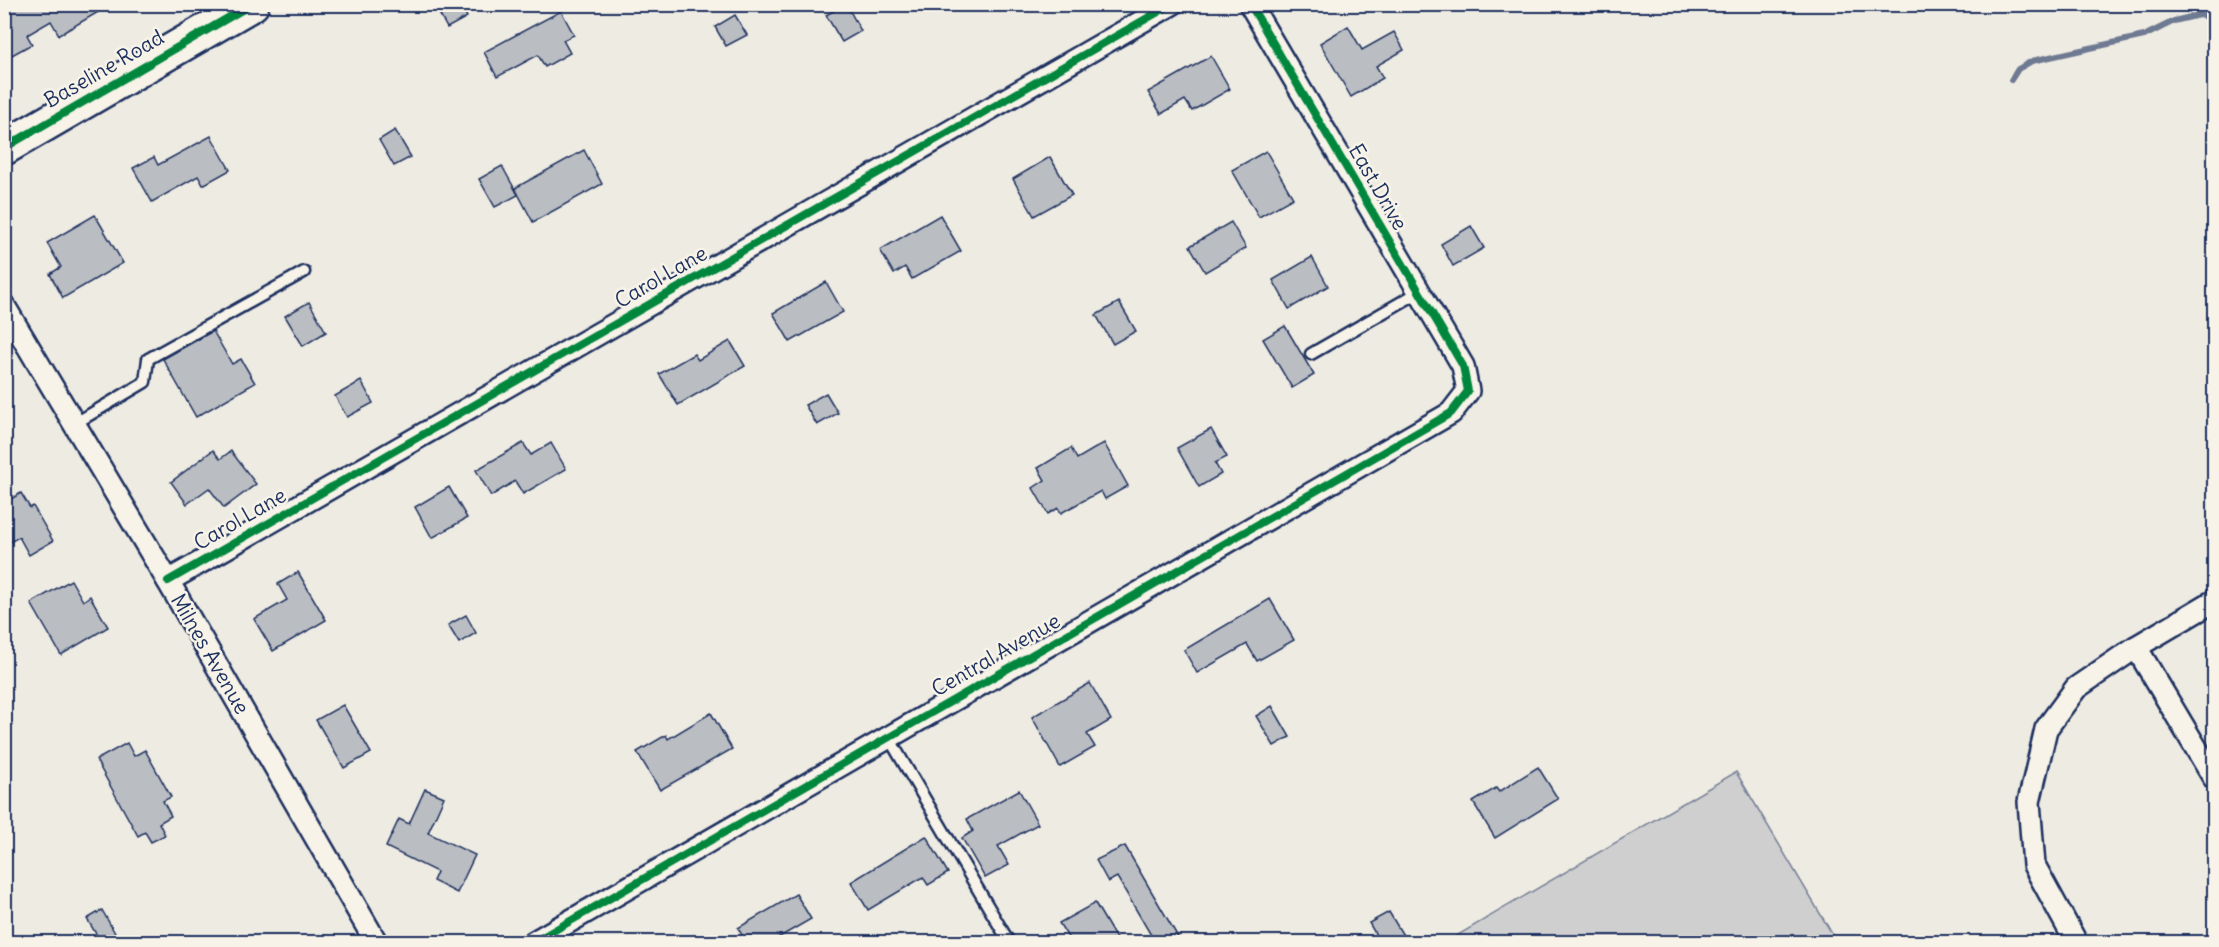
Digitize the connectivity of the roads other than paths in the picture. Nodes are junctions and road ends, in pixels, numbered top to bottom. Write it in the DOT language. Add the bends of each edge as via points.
graph roads {
  1 [pos="252,4"];
  2 [pos="1172,4"];
  3 [pos="1250,4"];
  4 [pos="4,148"];
  5 [pos="304,272"];
  6 [pos="1419,292"];
  7 [pos="4,306"];
  8 [pos="1311,354"];
  9 [pos="1468,391"];
  10 [pos="74,424"];
  11 [pos="168,581"];
  12 [pos="2214,601"];
  13 [pos="2136,647"];
  14 [pos="889,738"];
  15 [pos="2214,778"];
  16 [pos="376,942"];
  17 [pos="534,942"];
  18 [pos="1009,942"];
  19 [pos="2076,942"];
  1 -- 4 [label="main road, Baseline Road"];
  2 -- 11 [label="street, Carol Lane"];
  3 -- 6 [label="street, East Drive"];
  5 -- 10 [label="lane" via="148,359 145,382"];
  6 -- 8 [label="lane"];
  6 -- 9 [label="street, East Drive" via="1463,366"];
  7 -- 10 [label="street, Milnes Avenue"];
  9 -- 14 [label="street, Central Avenue" via="1451,413"];
  10 -- 11 [label="street, Milnes Avenue"];
  11 -- 16 [label="street, Milnes Avenue"];
  12 -- 13 [label="street"];
  13 -- 15 [label="street"];
  13 -- 19 [label="street" via="2076,688 2046,729 2029,802 2034,865"];
  14 -- 17 [label="street, Central Avenue"];
  14 -- 18 [label="lane"];
}
